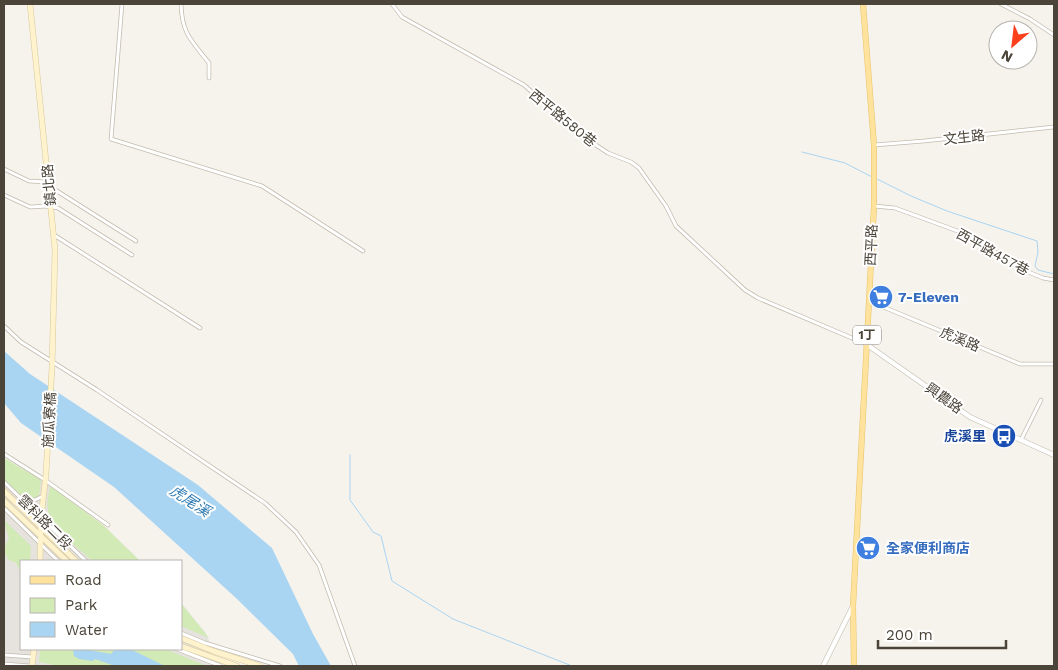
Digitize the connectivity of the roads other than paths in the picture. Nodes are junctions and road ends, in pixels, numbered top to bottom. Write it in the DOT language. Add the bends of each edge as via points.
graph roads {
  1 [pos="30,4"];
  2 [pos="122,4"];
  3 [pos="181,4"];
  4 [pos="392,4"];
  5 [pos="863,4"];
  6 [pos="1001,4"];
  7 [pos="1054,35"];
  8 [pos="209,78"];
  9 [pos="1054,127"];
  10 [pos="874,144"];
  11 [pos="4,169"];
  12 [pos="49,184"];
  13 [pos="4,195"];
  14 [pos="874,206"];
  15 [pos="51,207"];
  16 [pos="53,235"];
  17 [pos="136,241"];
  18 [pos="363,251"];
  19 [pos="132,255"];
  20 [pos="1054,280"];
  21 [pos="869,301"];
  22 [pos="4,326"];
  23 [pos="200,328"];
  24 [pos="866,344"];
  25 [pos="1054,364"];
  26 [pos="52,365"];
  27 [pos="1041,400"];
  28 [pos="1020,440"];
  29 [pos="4,454"];
  30 [pos="1054,455"];
  31 [pos="46,477"];
  32 [pos="4,482"];
  33 [pos="4,491"];
  34 [pos="44,496"];
  35 [pos="23,500"];
  36 [pos="4,501"];
  37 [pos="4,508"];
  38 [pos="41,518"];
  39 [pos="108,525"];
  40 [pos="42,527"];
  41 [pos="42,537"];
  42 [pos="42,544"];
  43 [pos="40,560"];
  44 [pos="57,560"];
  45 [pos="66,560"];
  46 [pos="75,560"];
  47 [pos="85,560"];
  48 [pos="853,606"];
  49 [pos="182,633"];
  50 [pos="182,638"];
  51 [pos="182,646"];
  52 [pos="34,650"];
  53 [pos="180,650"];
  54 [pos="4,655"];
  55 [pos="33,657"];
  56 [pos="4,664"];
  57 [pos="31,666"];
  58 [pos="221,666"];
  59 [pos="237,666"];
  60 [pos="260,666"];
  61 [pos="280,666"];
  62 [pos="356,666"];
  63 [pos="823,666"];
  64 [pos="854,666"];
  1 -- 12 [label="main road, 鎮北路"];
  2 -- 18 [label="street" via="111,139 262,186"];
  3 -- 8 [label="street" via="188,38 210,63"];
  4 -- 24 [label="street, 西平路580巷" via="402,17 524,85 579,134 639,168 676,226 745,290"];
  5 -- 10 [label="main road, 西平路 / 1丁"];
  6 -- 7 [label="street"];
  9 -- 10 [label="street, 文生路"];
  10 -- 14 [label="main road, 西平路 / 1丁"];
  11 -- 12 [label="street" via="29,181"];
  12 -- 15 [label="main road, 鎮北路"];
  12 -- 17 [label="street"];
  13 -- 15 [label="street" via="30,207"];
  14 -- 20 [label="street, 西平路457巷" via="895,208 971,236 1021,269"];
  14 -- 21 [label="main road, 西平路 / 1丁"];
  15 -- 16 [label="main road, 鎮北路"];
  15 -- 19 [label="street" via="58,208"];
  16 -- 23 [label="street"];
  16 -- 26 [label="main road, 鎮北路"];
  21 -- 24 [label="main road, 西平路 / 1丁"];
  21 -- 25 [label="street, 虎溪路" via="1020,364"];
  22 -- 26 [label="street"];
  24 -- 28 [label="street, 興農路" via="970,417"];
  24 -- 48 [label="main road, 西平路 / 1丁"];
  26 -- 31 [label="main road, 施瓜寮橋"];
  26 -- 62 [label="street" via="105,395 265,503 296,532 319,565"];
  27 -- 28 [label="street"];
  28 -- 30 [label="street, 興農路"];
  29 -- 31 [label="street"];
  31 -- 34 [label="main road, 施瓜寮橋"];
  31 -- 39 [label="street"];
  32 -- 35 [label="street, 雲科路二段"];
  33 -- 40 [label="main road, 雲科路二段"];
  34 -- 35 [label="street"];
  34 -- 38 [label="main road, 施瓜寮橋"];
  35 -- 38 [label="street, 雲科路二段"];
  36 -- 41 [label="main road, 雲科路二段"];
  37 -- 42 [label="street, 雲科路二段"];
  38 -- 40 [label="main road, 施瓜寮橋"];
  38 -- 47 [label="street, 雲科路二段"];
  40 -- 41 [label="main road, 施瓜寮橋"];
  40 -- 46 [label="main road, 雲科路二段"];
  41 -- 42 [label="main road, 施瓜寮橋"];
  41 -- 45 [label="main road, 雲科路二段"];
  42 -- 43 [label="main road, 施瓜寮橋"];
  42 -- 44 [label="street, 雲科路二段"];
  48 -- 63 [label="street, 西平路"];
  48 -- 64 [label="main road, 西平路 / 1丁"];
  49 -- 61 [label="street"];
  50 -- 60 [label="main road"];
  51 -- 59 [label="main road"];
  52 -- 55 [label="main road"];
  53 -- 58 [label="street"];
  54 -- 55 [label="street"];
  55 -- 57 [label="main road"];
  56 -- 57 [label="street"];
}
